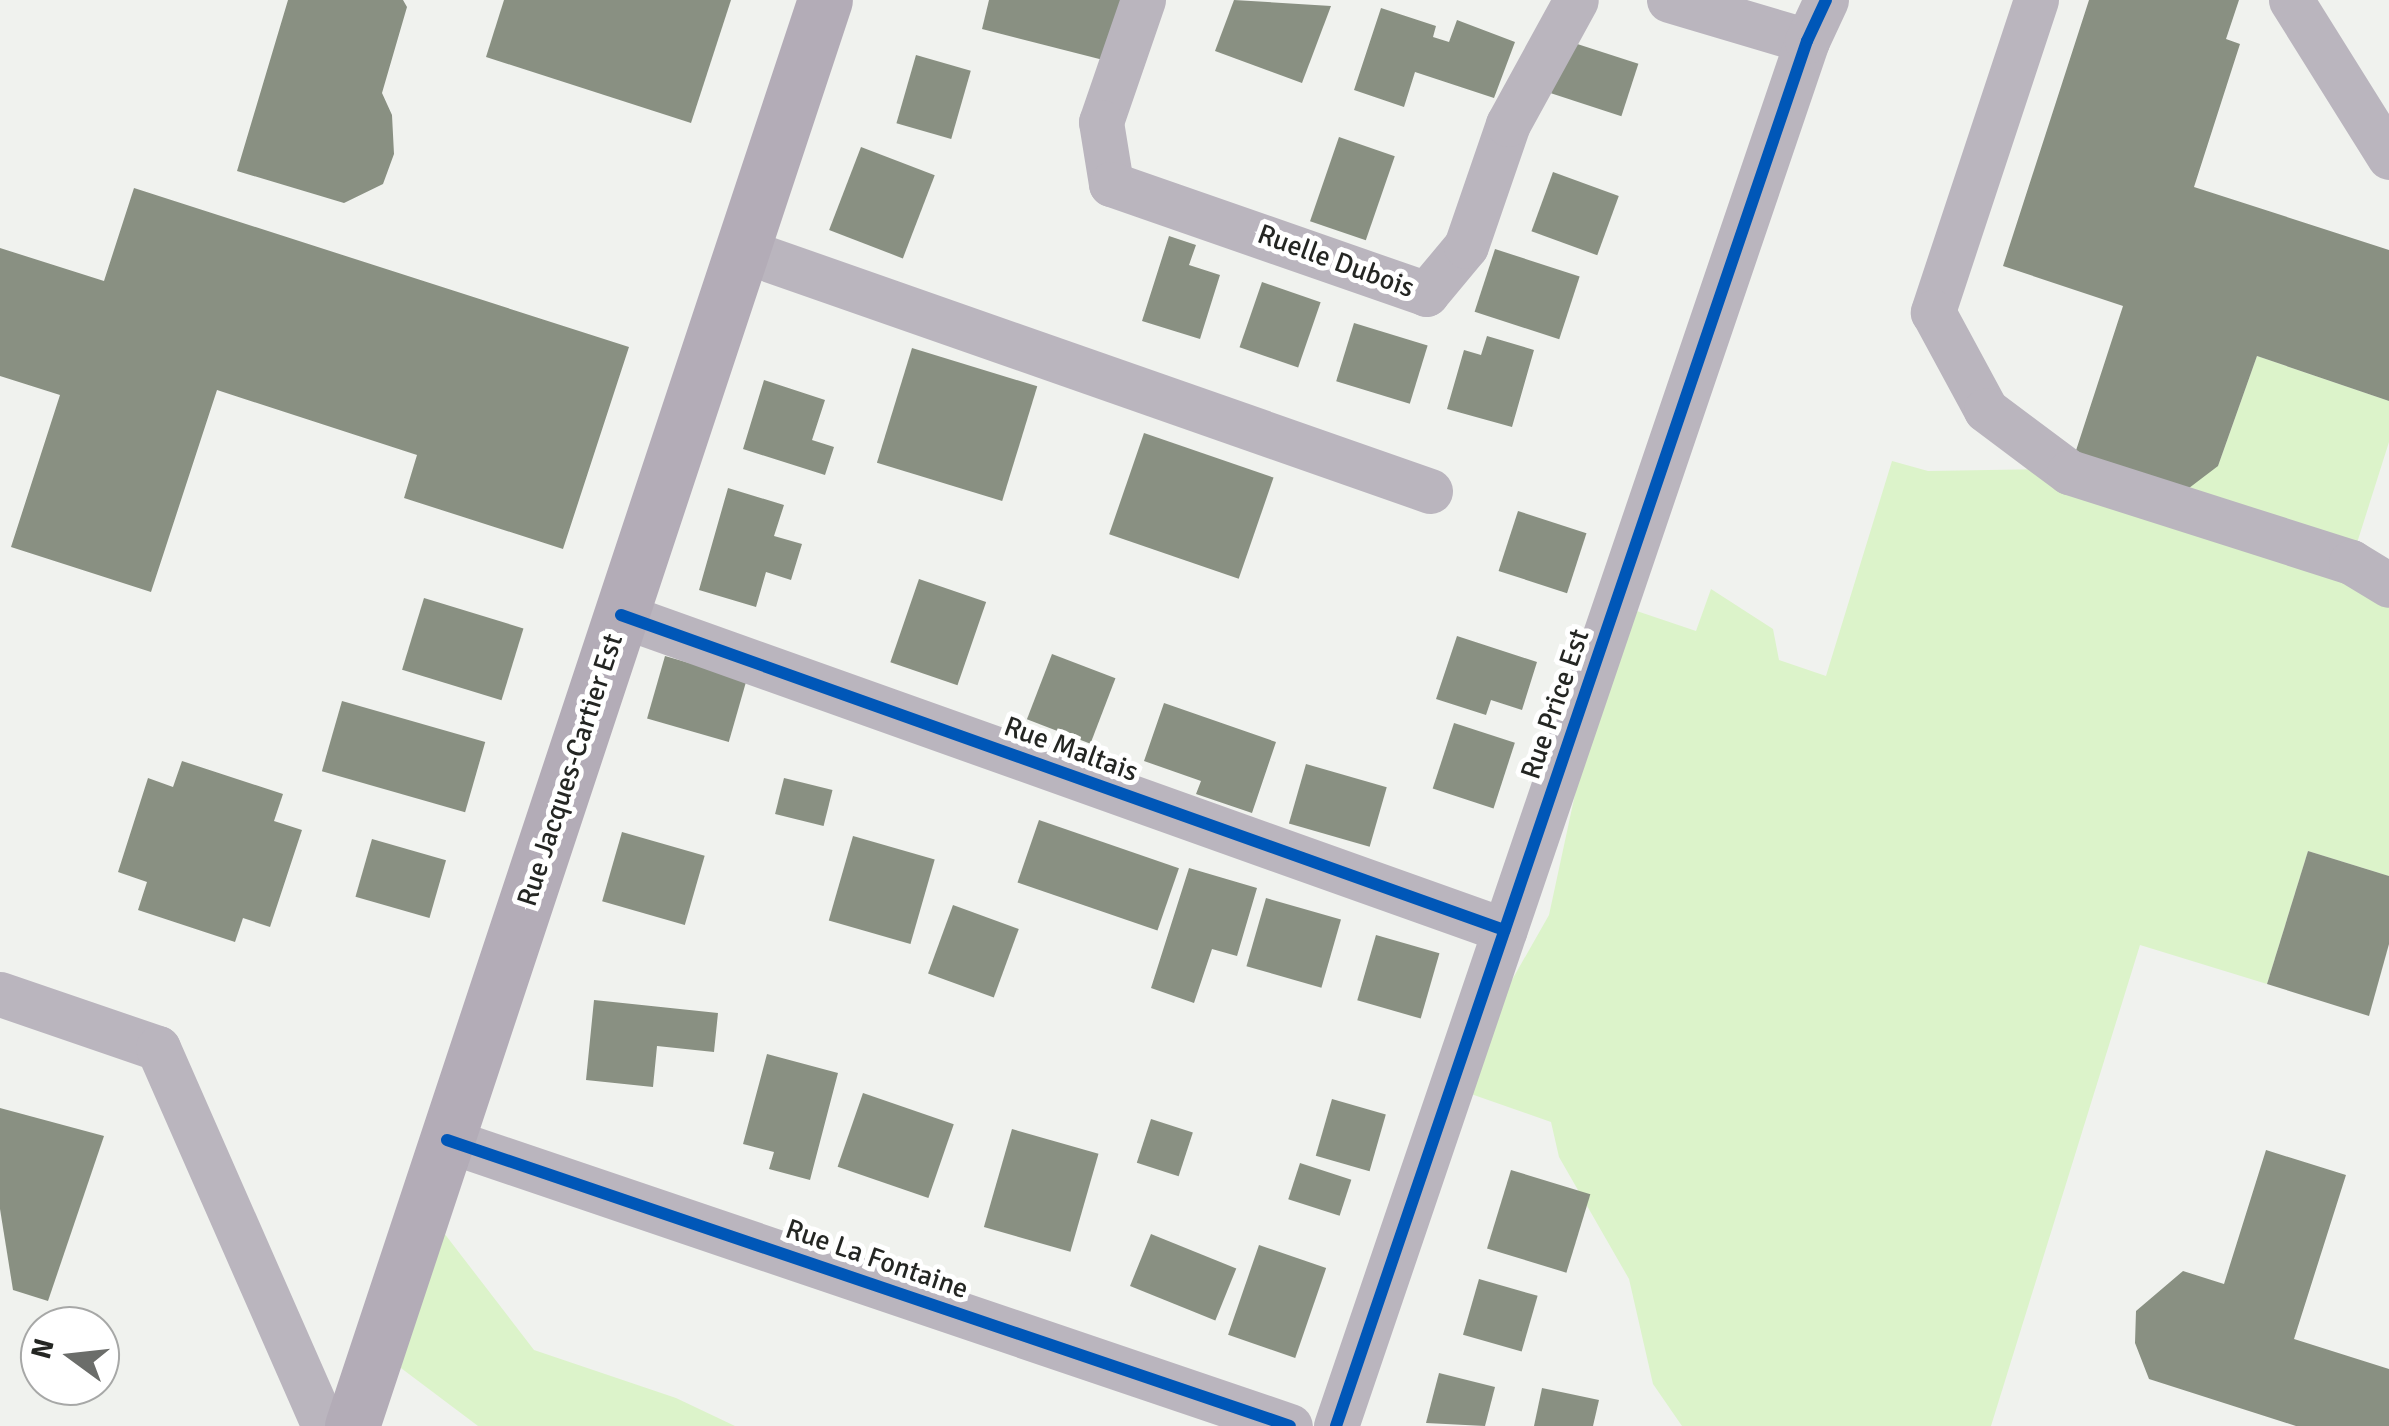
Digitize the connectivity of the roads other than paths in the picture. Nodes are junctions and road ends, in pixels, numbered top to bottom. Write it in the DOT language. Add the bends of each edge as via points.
graph roads {
  1 [pos="825,0"];
  2 [pos="1143,0"];
  3 [pos="1576,0"];
  4 [pos="1670,0"];
  5 [pos="1826,0"];
  6 [pos="2036,0"];
  7 [pos="2290,0"];
  8 [pos="1807,41"];
  9 [pos="2389,157"];
  10 [pos="742,250"];
  11 [pos="1430,491"];
  12 [pos="2389,585"];
  13 [pos="621,615"];
  14 [pos="1504,930"];
  15 [pos="0,994"];
  16 [pos="447,1140"];
  17 [pos="324,1426"];
  18 [pos="352,1426"];
  19 [pos="1290,1426"];
  20 [pos="1336,1426"];
  1 -- 10 [label="main road, Rue Jacques-Cartier Est"];
  2 -- 3 [label="street, Ruelle Dubois" via="1101,122 1111,184 1426,294 1466,246 1508,124"];
  4 -- 8 [label="street"];
  5 -- 8 [label="street, Rue Price Est"];
  6 -- 12 [label="street" via="1934,312 1986,410 2068,472 2350,562"];
  7 -- 9 [label="street"];
  8 -- 14 [label="street, Rue Price Est"];
  10 -- 11 [label="street"];
  10 -- 13 [label="main road, Rue Jacques-Cartier Est"];
  13 -- 14 [label="street, Rue Maltais"];
  13 -- 16 [label="main road, Rue Jacques-Cartier Est"];
  14 -- 20 [label="street, Rue Price Est"];
  15 -- 17 [label="street" via="158,1048"];
  16 -- 18 [label="main road, Rue Jacques-Cartier Est"];
  16 -- 19 [label="street, Rue La Fontaine"];
}
